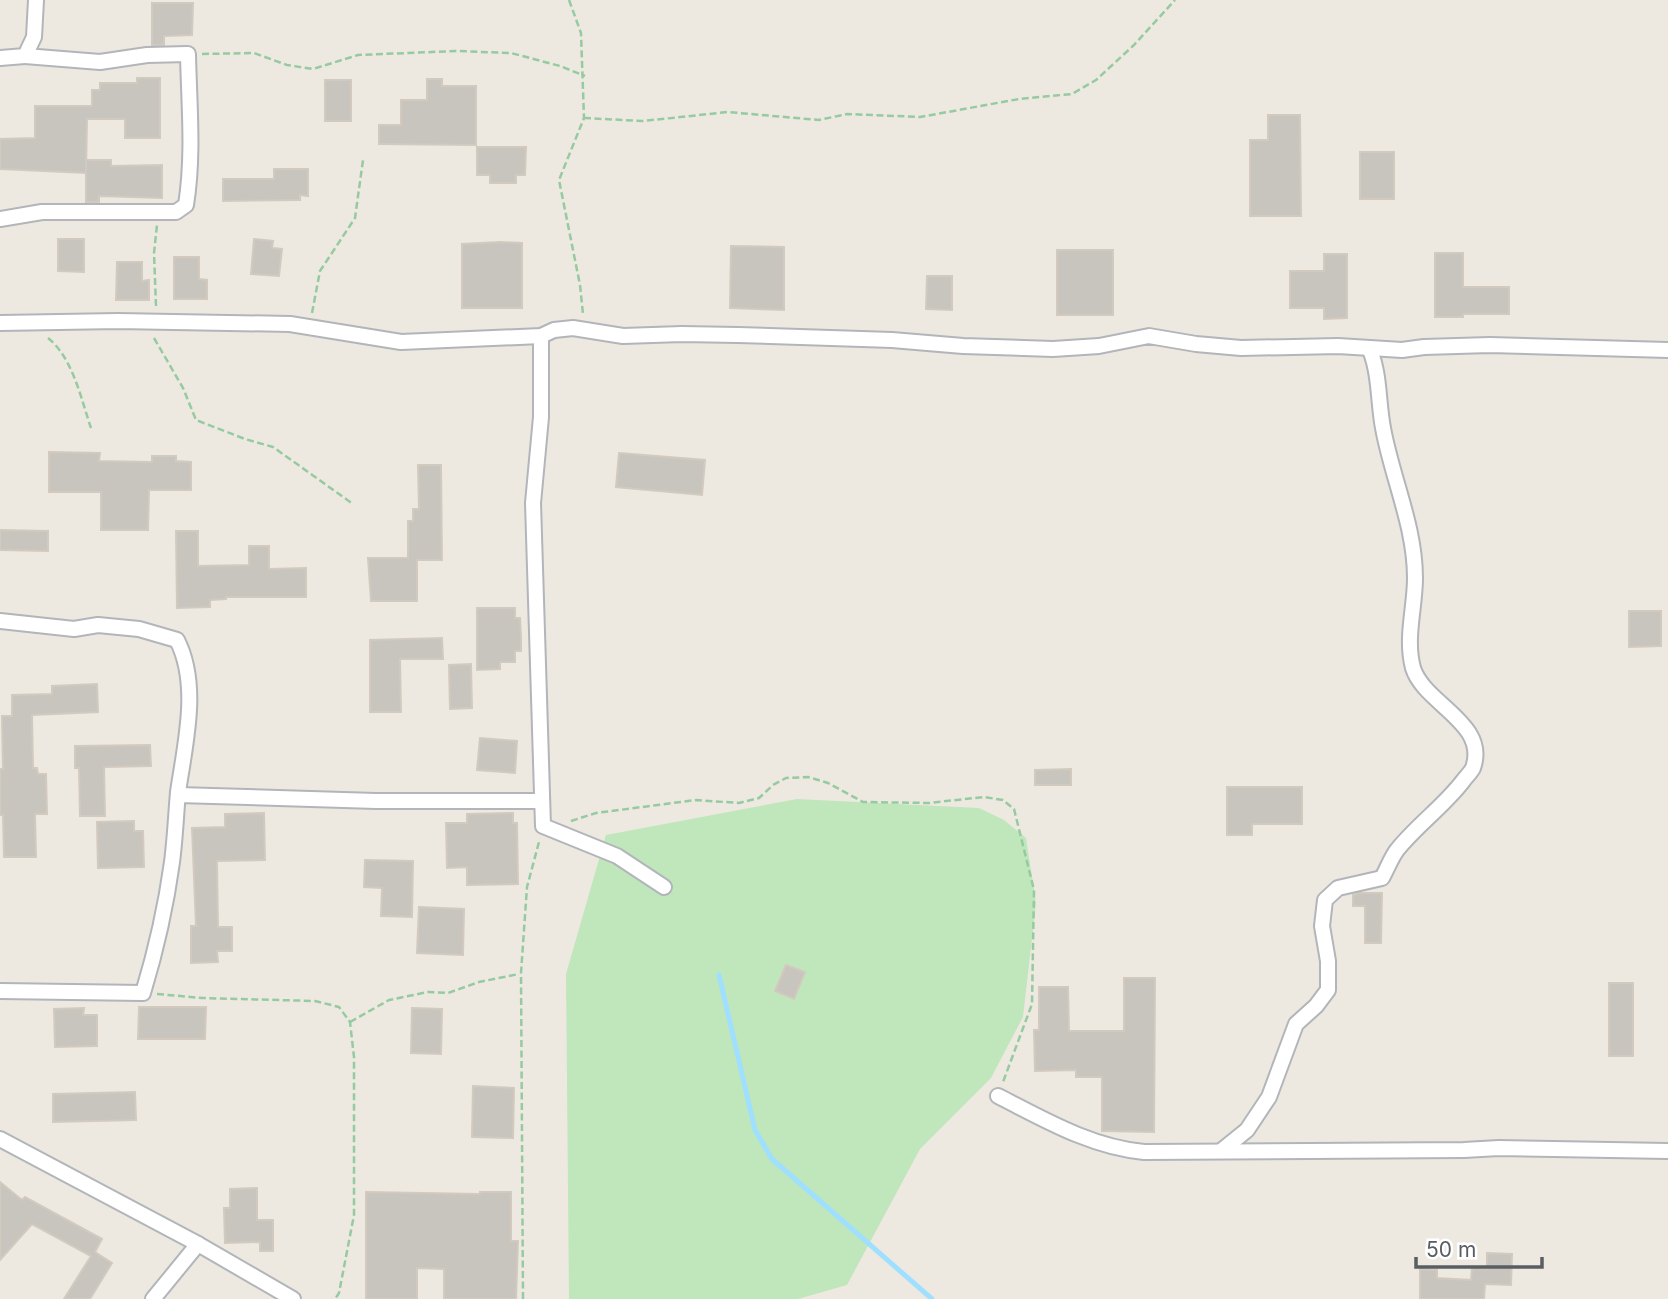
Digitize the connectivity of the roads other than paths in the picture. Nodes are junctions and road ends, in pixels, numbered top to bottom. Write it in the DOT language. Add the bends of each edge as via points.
graph roads {
  1 [pos="36,0"];
  2 [pos="25,56"];
  3 [pos="0,58"];
  4 [pos="0,219"];
  5 [pos="0,323"];
  6 [pos="541,336"];
  7 [pos="1370,350"];
  8 [pos="1668,351"];
  9 [pos="0,621"];
  10 [pos="178,795"];
  11 [pos="542,801"];
  12 [pos="664,887"];
  13 [pos="0,991"];
  14 [pos="998,1096"];
  15 [pos="0,1139"];
  16 [pos="1221,1151"];
  17 [pos="1668,1151"];
  18 [pos="198,1244"];
  19 [pos="153,1299"];
  20 [pos="293,1299"];
  1 -- 2 [label="street" via="34,37"];
  2 -- 3 [label="street"];
  2 -- 4 [label="street" via="100,62 188,54 191,175 186,205 176,212 41,212"];
  5 -- 6 [label="street" via="309,326 401,342"];
  6 -- 7 [label="street" via="554,330 585,328 623,336 738,335 1053,349 1149,336 1241,348 1338,346"];
  6 -- 11 [label="street" via="541,417 533,503"];
  7 -- 8 [label="street" via="1490,345"];
  7 -- 16 [label="street" via="1413,555 1409,635 1414,671 1469,732 1473,768 1396,851 1382,878 1338,888 1325,900 1322,926 1328,990 1296,1024 1269,1097 1247,1130"];
  9 -- 10 [label="street" via="74,629 98,625 177,640 186,657 189,718"];
  10 -- 11 [label="street"];
  10 -- 13 [label="street" via="164,910 143,993"];
  11 -- 12 [label="street" via="544,826 617,856"];
  14 -- 16 [label="street" via="1073,1134 1123,1150"];
  15 -- 18 [label="street"];
  16 -- 17 [label="street"];
  18 -- 19 [label="street"];
  18 -- 20 [label="street"];
}
